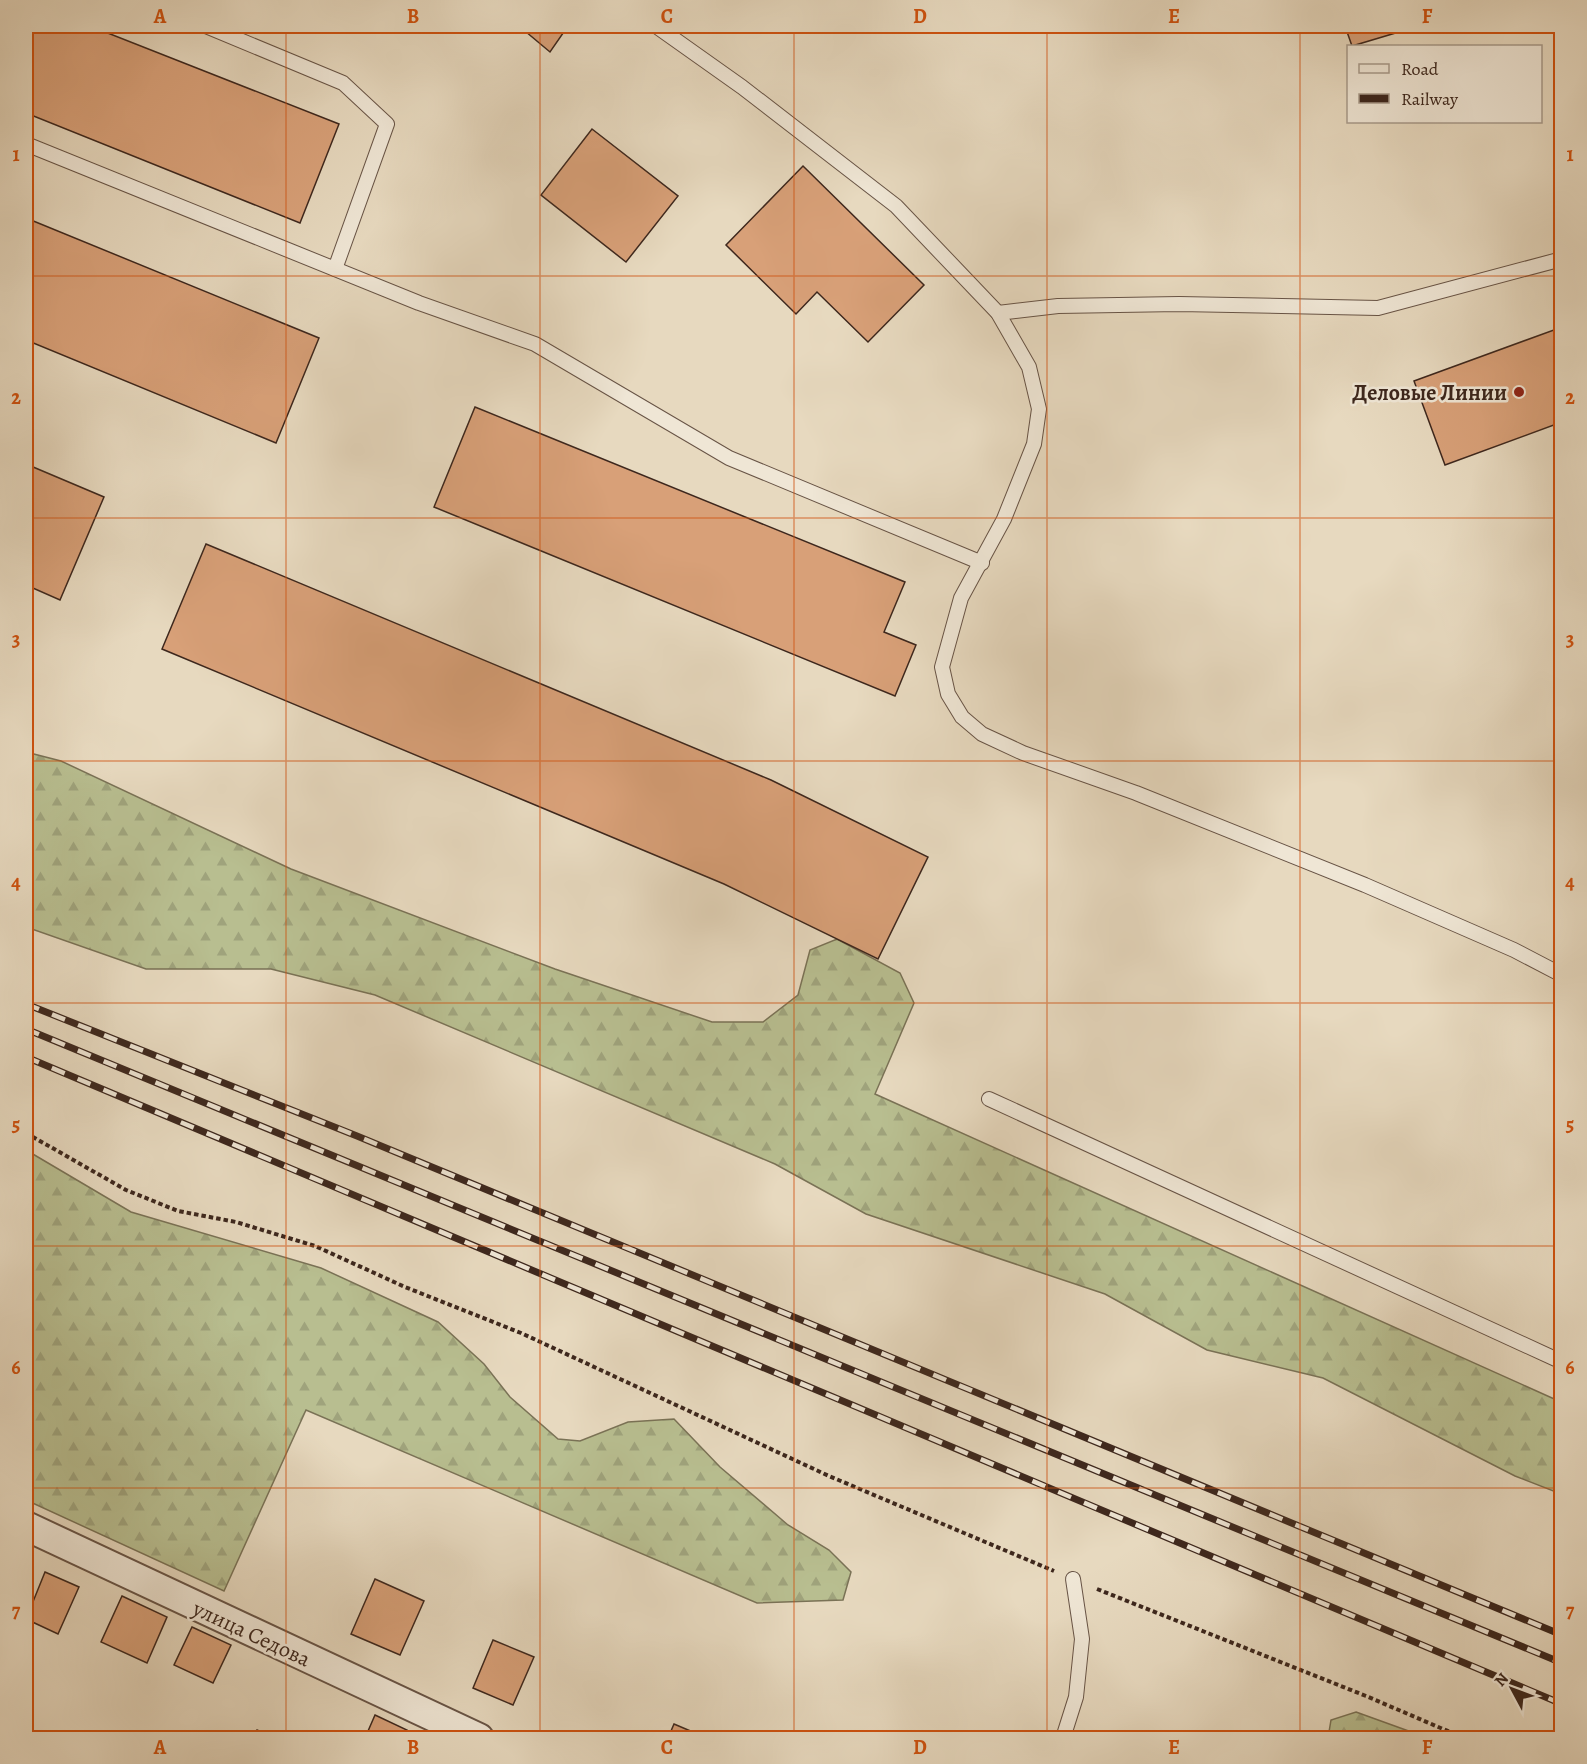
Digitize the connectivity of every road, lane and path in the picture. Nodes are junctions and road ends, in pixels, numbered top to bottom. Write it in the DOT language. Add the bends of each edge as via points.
graph roads {
  1 [pos="206,26"];
  2 [pos="656,26"];
  3 [pos="26,144"];
  4 [pos="1562,259"];
  5 [pos="335,269"];
  6 [pos="998,313"];
  7 [pos="982,563"];
  8 [pos="1562,975"];
  9 [pos="989,1099"];
  10 [pos="26,1133"];
  11 [pos="1562,1362"];
  12 [pos="26,1526"];
  13 [pos="1073,1579"];
  14 [pos="479,1738"];
  15 [pos="1063,1738"];
  16 [pos="1464,1738"];
  1 -- 5 [label="lane" via="343,83 387,124"];
  2 -- 6 [label="lane" via="896,206"];
  3 -- 5 [label="lane"];
  4 -- 6 [label="lane" via="1378,308 1179,304 1058,306"];
  5 -- 7 [label="lane" via="535,344 729,458"];
  6 -- 7 [label="lane" via="1029,368 1039,408 1034,444 1023,477"];
  7 -- 8 [label="lane" via="961,598 942,667 948,694 962,717 982,734 1365,885"];
  9 -- 11 [label="lane"];
  10 -- 13 [label="path" via="126,1190 178,1211 237,1222 315,1246 521,1333 830,1476"];
  12 -- 14 [label="street, улица Седова"];
  13 -- 15 [label="lane" via="1082,1639 1076,1697"];
  13 -- 16 [label="path"];
}
